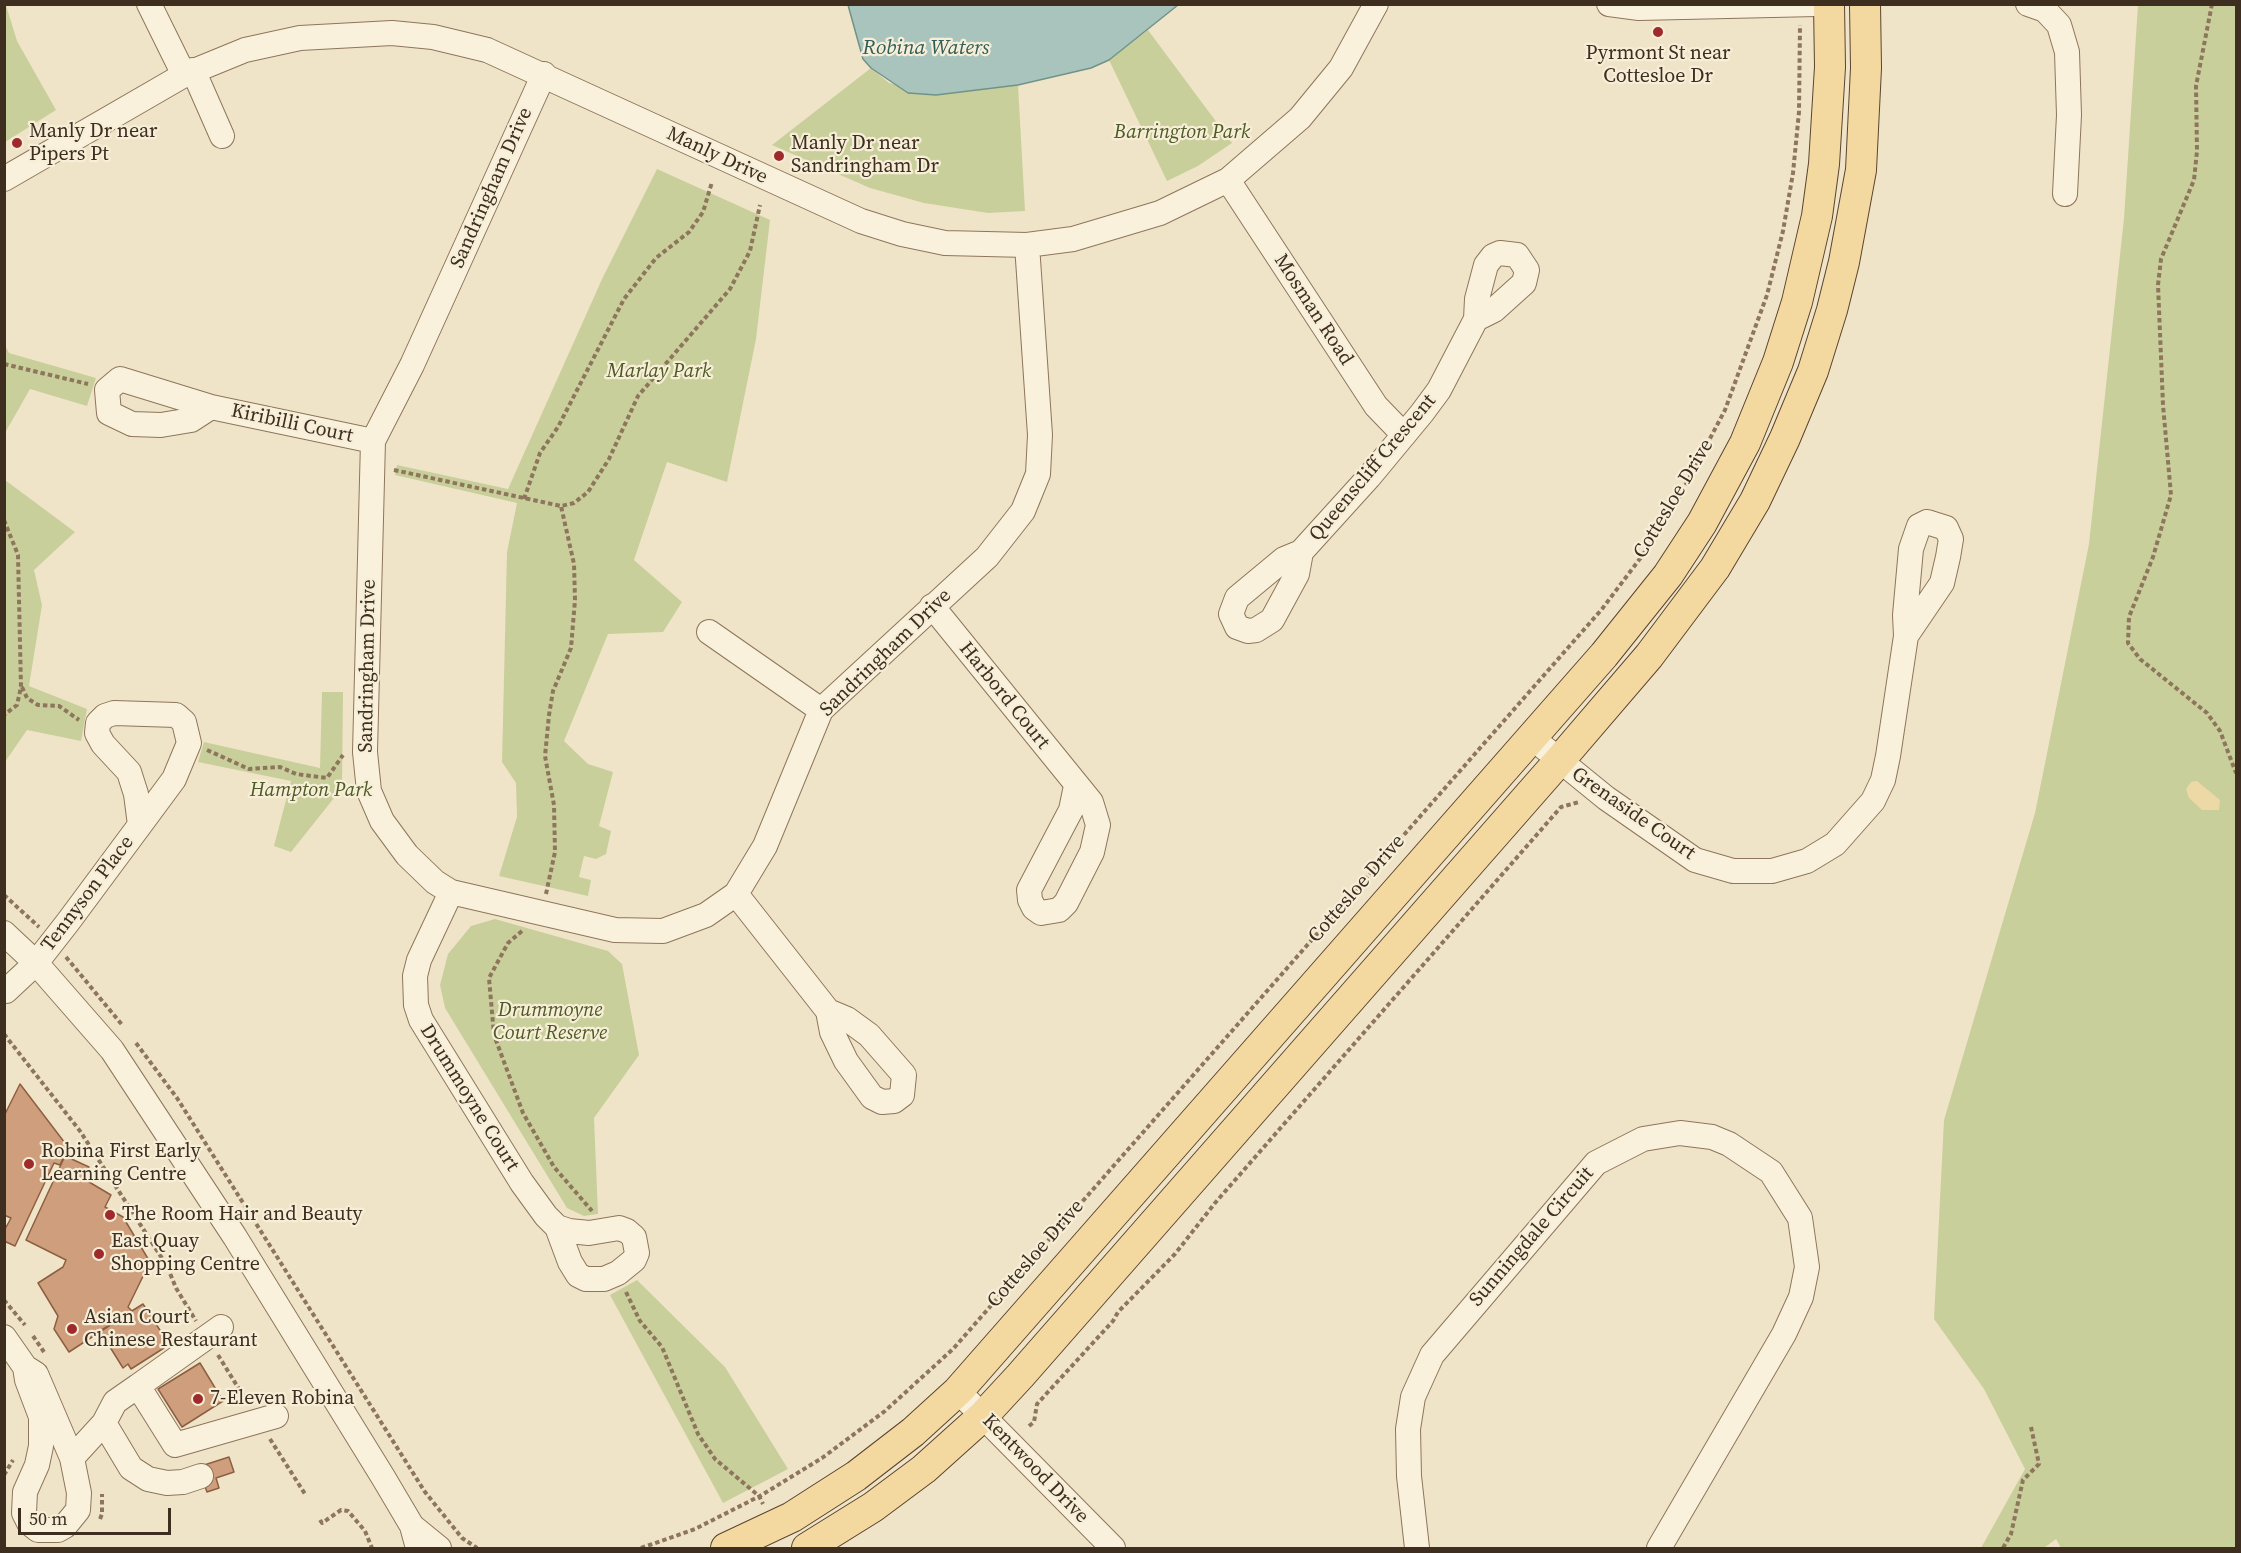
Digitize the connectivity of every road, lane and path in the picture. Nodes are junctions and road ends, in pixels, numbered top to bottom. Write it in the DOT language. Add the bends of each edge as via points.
graph roads {
  1 [pos="149,4"];
  2 [pos="1376,4"];
  3 [pos="1609,4"];
  4 [pos="1816,4"];
  5 [pos="1829,4"];
  6 [pos="1865,4"];
  7 [pos="2028,4"];
  8 [pos="2212,4"];
  9 [pos="1801,41"];
  10 [pos="188,72"];
  11 [pos="544,74"];
  12 [pos="222,136"];
  13 [pos="4,179"];
  14 [pos="1228,180"];
  15 [pos="712,182"];
  16 [pos="2065,194"];
  17 [pos="760,205"];
  18 [pos="1027,245"];
  19 [pos="1476,319"];
  20 [pos="4,364"];
  21 [pos="107,390"];
  22 [pos="211,407"];
  23 [pos="1404,435"];
  24 [pos="373,441"];
  25 [pos="372,465"];
  26 [pos="524,499"];
  27 [pos="561,506"];
  28 [pos="4,520"];
  29 [pos="1301,552"];
  30 [pos="932,606"];
  31 [pos="709,632"];
  32 [pos="1906,636"];
  33 [pos="21,687"];
  34 [pos="821,710"];
  35 [pos="4,716"];
  36 [pos="98,725"];
  37 [pos="366,736"];
  38 [pos="1531,737"];
  39 [pos="189,742"];
  40 [pos="1559,761"];
  41 [pos="2236,773"];
  42 [pos="1076,786"];
  43 [pos="1582,800"];
  44 [pos="140,825"];
  45 [pos="451,892"];
  46 [pos="735,894"];
  47 [pos="541,915"];
  48 [pos="4,933"];
  49 [pos="36,963"];
  50 [pos="6,991"];
  51 [pos="828,1011"];
  52 [pos="4,1035"];
  53 [pos="557,1227"];
  54 [pos="599,1231"];
  55 [pos="618,1274"];
  56 [pos="214,1332"];
  57 [pos="4,1337"];
  58 [pos="25,1367"];
  59 [pos="138,1386"];
  60 [pos="957,1390"];
  61 [pos="983,1416"];
  62 [pos="268,1419"];
  63 [pos="104,1423"];
  64 [pos="1029,1426"];
  65 [pos="2031,1427"];
  66 [pos="16,1454"];
  67 [pos="72,1458"];
  68 [pos="4,1475"];
  69 [pos="201,1476"];
  70 [pos="305,1494"];
  71 [pos="759,1496"];
  72 [pos="320,1520"];
  73 [pos="415,1537"];
  74 [pos="468,1547"];
  75 [pos="372,1548"];
  76 [pos="439,1548"];
  77 [pos="477,1548"];
  78 [pos="641,1548"];
  79 [pos="726,1548"];
  80 [pos="807,1548"];
  81 [pos="1113,1548"];
  82 [pos="1417,1548"];
  83 [pos="1659,1548"];
  84 [pos="2003,1548"];
  1 -- 10 [label="street"];
  2 -- 14 [label="street, Manly Drive" via="1341,68 1300,118"];
  3 -- 4 [label="street" via="1639,8"];
  5 -- 38 [label="main road, Cottesloe Drive" via="1828,120 1817,216 1797,302 1757,417 1717,496 1668,575"];
  6 -- 40 [label="main road" via="1865,123 1858,189 1832,310 1800,404 1755,501 1715,568 1649,656"];
  7 -- 16 [label="street" via="2045,10 2059,25 2067,52"];
  8 -- 41 [label="path" via="2196,86 2194,180 2161,259 2158,285 2171,495 2153,557 2129,617 2128,643 2140,660 2207,713 2220,731"];
  9 -- 71 [label="path, Cottesloe Drive" via="1793,173 1767,295 1725,410 1675,505 1642,556 1594,618 953,1349 885,1411 822,1458"];
  10 -- 11 [label="street, Manly Drive" via="245,50 300,38 392,33 433,37 488,50"];
  10 -- 12 [label="street"];
  10 -- 13 [label="street, Manly Drive"];
  11 -- 18 [label="street, Manly Drive" via="861,221 945,243"];
  11 -- 24 [label="street, Sandringham Drive" via="412,365"];
  14 -- 18 [label="street, Manly Drive" via="1160,213 1116,228"];
  14 -- 23 [label="street, Mosman Road" via="1376,406"];
  15 -- 26 [label="path" via="703,212 689,232 656,258 624,299 558,427 540,453"];
  17 -- 27 [label="path" via="750,251 730,289 638,396 609,459 588,492 574,503"];
  18 -- 30 [label="street, Sandringham Drive" via="1040,435 1038,474 1023,511 994,548"];
  19 -- 23 [label="street, Queenscliff Crescent" via="1439,390"];
  20 -- 21 [label="path"];
  21 -- 22 [label="street, Kiribilli Court" via="120,379"];
  21 -- 22 [label="street, Kiribilli Court" via="109,413 132,424 191,420"];
  22 -- 24 [label="street, Kiribilli Court"];
  23 -- 29 [label="street, Queenscliff Crescent"];
  24 -- 25 [label="street, Sandringham Drive"];
  25 -- 26 [label="path"];
  25 -- 37 [label="street, Sandringham Drive"];
  26 -- 27 [label="path"];
  27 -- 47 [label="path" via="573,564 575,600 571,648 553,691 549,714 545,756 554,805 555,852"];
  28 -- 33 [label="path" via="18,555"];
  30 -- 34 [label="street, Sandringham Drive"];
  30 -- 42 [label="street, Harbord Court"];
  31 -- 34 [label="street"];
  32 -- 40 [label="street, Grenaside Court" via="1883,780 1873,801 1849,831 1807,861 1752,873 1695,860"];
  33 -- 35 [label="path" via="17,705"];
  33 -- 36 [label="path" via="27,698 38,705 59,706 79,720"];
  34 -- 46 [label="street, Sandringham Drive" via="765,846"];
  36 -- 39 [label="street" via="114,713 176,715 184,722"];
  36 -- 44 [label="street, Tennyson Place" via="97,733 103,744 129,772"];
  37 -- 39 [label="path" via="347,748 327,778 280,768 249,769"];
  37 -- 45 [label="street, Sandringham Drive" via="369,790 382,821 407,855"];
  38 -- 40 [label="street, Grenaside Court"];
  38 -- 60 [label="main road, Cottesloe Drive"];
  39 -- 44 [label="street, Tennyson Place" via="174,779"];
  40 -- 61 [label="main road"];
  43 -- 64 [label="path" via="1561,807 1215,1203 1181,1247 1037,1404 1034,1422"];
  44 -- 49 [label="street, Tennyson Place"];
  45 -- 47 [label="street, Sandringham Drive"];
  45 -- 53 [label="street, Drummoyne Court" via="419,960 416,1005 421,1020 522,1183"];
  46 -- 47 [label="street, Sandringham Drive" via="706,915 663,931 615,930"];
  46 -- 51 [label="street"];
  47 -- 54 [label="path" via="508,943 489,978 494,1035 523,1113 554,1167 588,1203"];
  48 -- 49 [label="street"];
  49 -- 50 [label="street, Tennyson Place"];
  49 -- 73 [label="street" via="112,1050 234,1237"];
  52 -- 56 [label="path" via="80,1131 167,1266 176,1288"];
  53 -- 54 [label="street"];
  53 -- 55 [label="street, Drummoyne Court" via="578,1275 596,1280"];
  54 -- 55 [label="street" via="627,1231 638,1246 634,1260"];
  55 -- 71 [label="path" via="640,1321 662,1347 698,1434 715,1460"];
  56 -- 59 [label="street"];
  56 -- 62 [label="path"];
  57 -- 58 [label="street"];
  58 -- 67 [label="street" via="36,1374"];
  58 -- 67 [label="street" via="41,1418 41,1446 22,1502 29,1523 38,1530 48,1532 65,1526 78,1510"];
  59 -- 62 [label="street" via="175,1445"];
  59 -- 63 [label="street" via="115,1402"];
  60 -- 61 [label="street, Kentwood Drive"];
  60 -- 79 [label="main road, Cottesloe Drive" via="913,1432 856,1476 792,1517"];
  61 -- 80 [label="main road" via="903,1485"];
  61 -- 81 [label="street, Kentwood Drive"];
  62 -- 70 [label="path"];
  63 -- 67 [label="street"];
  63 -- 69 [label="street" via="131,1467 148,1479 167,1483"];
  65 -- 84 [label="path" via="2039,1464 2023,1480 2011,1534"];
  66 -- 68 [label="path"];
  71 -- 78 [label="path, Cottesloe Drive" via="695,1529"];
  72 -- 75 [label="path" via="341,1510 348,1511 365,1531"];
  73 -- 76 [label="street"];
  74 -- 77 [label="path"];
  82 -- 83 [label="street, Sunningdale Circuit" via="1408,1429 1413,1397 1432,1354 1596,1163 1643,1139 1680,1133 1730,1144 1771,1172 1800,1218 1807,1268 1801,1297 1784,1334"];
}
